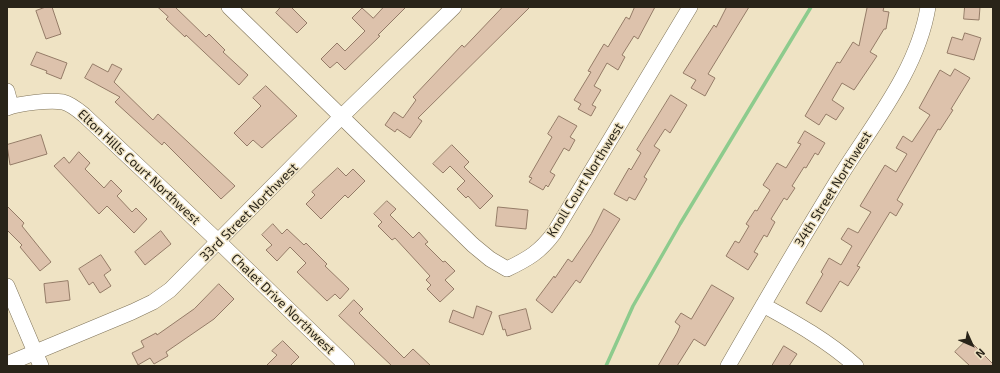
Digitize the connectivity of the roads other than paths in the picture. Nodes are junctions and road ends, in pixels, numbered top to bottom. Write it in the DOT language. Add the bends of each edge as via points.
graph roads {
  1 [pos="229,7"];
  2 [pos="454,7"];
  3 [pos="690,7"];
  4 [pos="928,7"];
  5 [pos="7,91"];
  6 [pos="9,107"];
  7 [pos="342,116"];
  8 [pos="220,242"];
  9 [pos="7,286"];
  10 [pos="763,305"];
  11 [pos="35,352"];
  12 [pos="7,364"];
  13 [pos="339,364"];
  14 [pos="41,366"];
  15 [pos="728,366"];
  16 [pos="856,366"];
  1 -- 7 [label="street"];
  2 -- 7 [label="street, 33rd Street Northwest"];
  3 -- 7 [label="street, Knoll Court Northwest" via="554,233 530,258 507,268 490,259 473,245"];
  4 -- 10 [label="street, 34th Street Northwest" via="910,65"];
  5 -- 6 [label="street"];
  6 -- 8 [label="street, Elton Hills Court Northwest" via="49,102 63,102 73,106"];
  7 -- 8 [label="street, 33rd Street Northwest"];
  8 -- 11 [label="street, 33rd Street Northwest" via="170,290 153,302"];
  8 -- 13 [label="street, Chalet Drive Northwest"];
  9 -- 11 [label="street"];
  10 -- 15 [label="street, 34th Street Northwest"];
  10 -- 16 [label="street" via="806,329"];
  11 -- 12 [label="street, 33rd Street Northwest"];
  11 -- 14 [label="street"];
}
